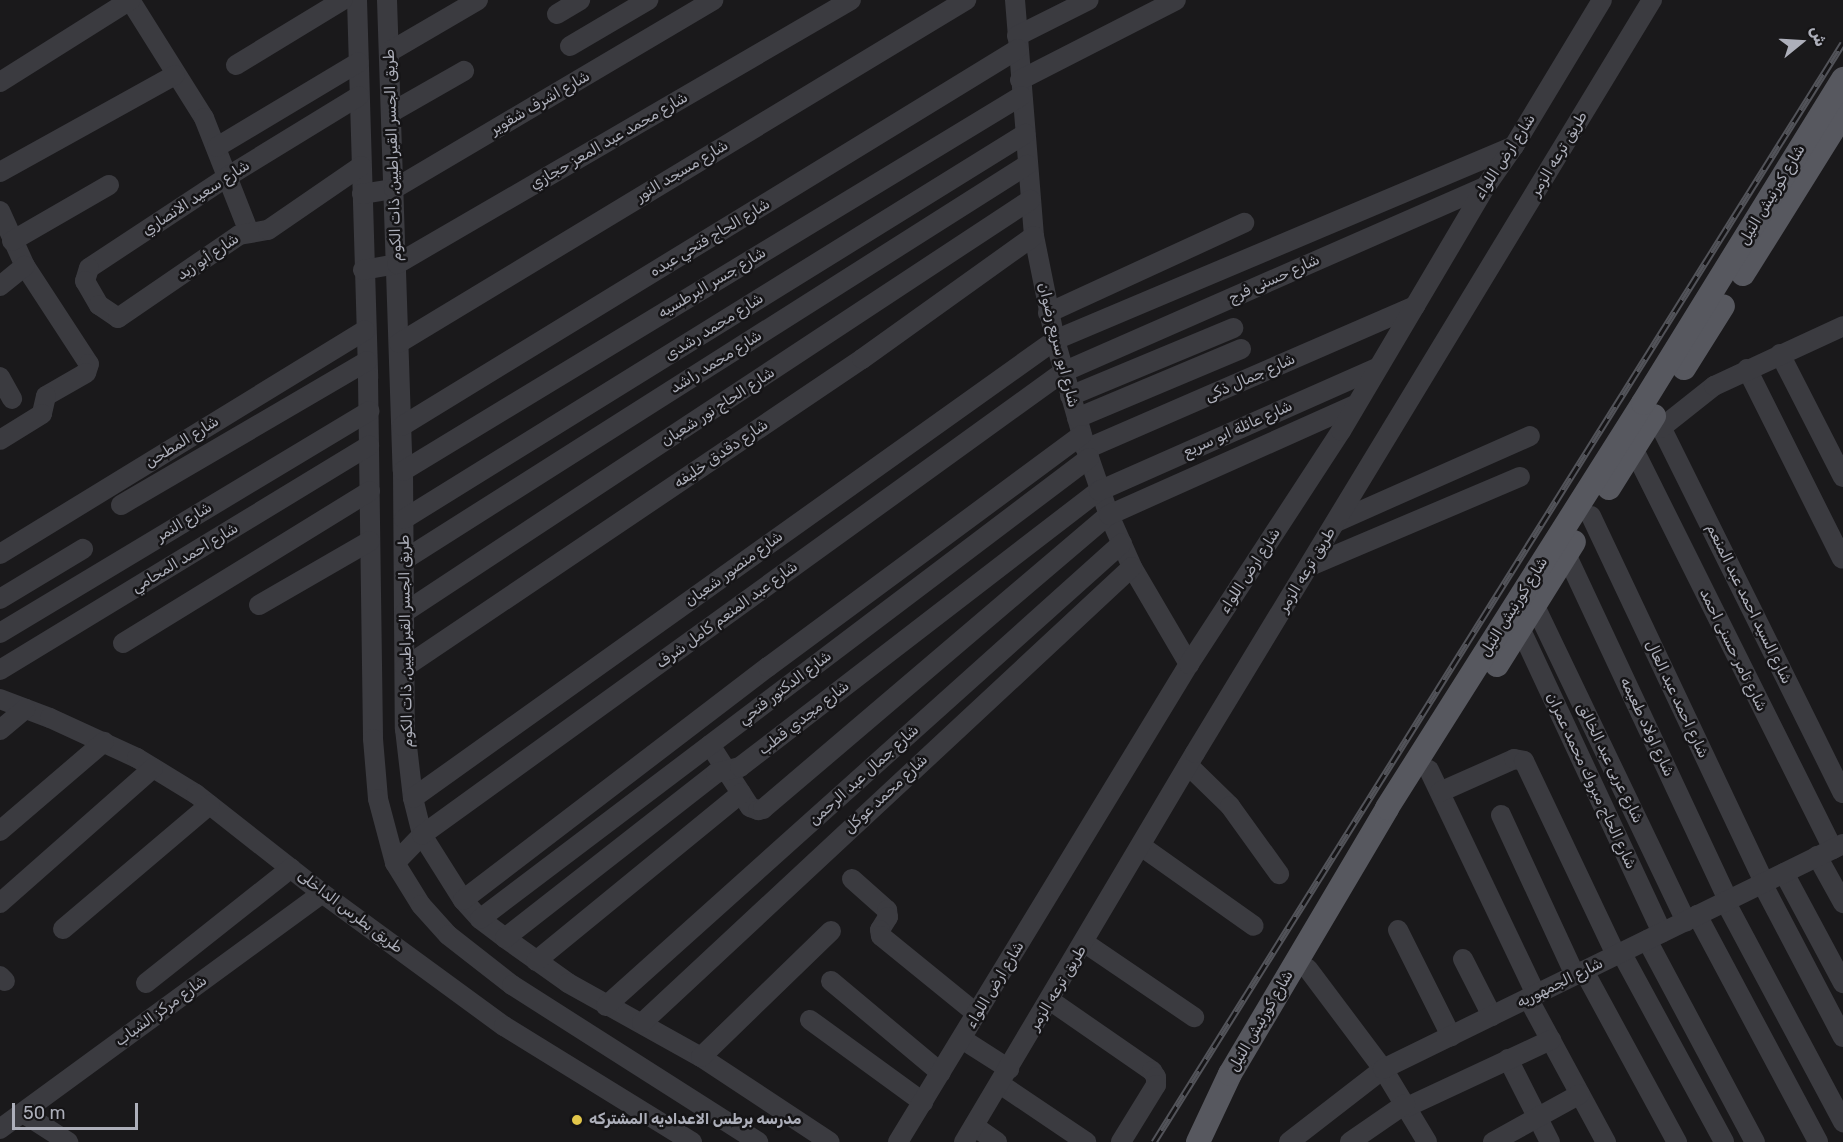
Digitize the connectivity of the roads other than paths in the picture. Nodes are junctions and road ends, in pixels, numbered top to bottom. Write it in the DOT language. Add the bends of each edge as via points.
graph roads {
  1 [pos="130,0"];
  2 [pos="343,0"];
  3 [pos="357,0"];
  4 [pos="387,0"];
  5 [pos="478,0"];
  6 [pos="580,0"];
  7 [pos="648,0"];
  8 [pos="713,0"];
  9 [pos="851,0"];
  10 [pos="966,0"];
  11 [pos="1015,0"];
  12 [pos="1089,0"];
  13 [pos="1176,0"];
  14 [pos="1602,0"];
  15 [pos="1652,0"];
  16 [pos="557,14"];
  17 [pos="1018,43"];
  18 [pos="570,46"];
  19 [pos="390,52"];
  20 [pos="358,62"];
  21 [pos="236,65"];
  22 [pos="464,71"];
  23 [pos="176,75"];
  24 [pos="1843,79"];
  25 [pos="0,82"];
  26 [pos="1021,88"];
  27 [pos="359,96"];
  28 [pos="392,112"];
  29 [pos="1843,114"];
  30 [pos="1024,134"];
  31 [pos="1514,146"];
  32 [pos="217,147"];
  33 [pos="1027,165"];
  34 [pos="361,166"];
  35 [pos="0,172"];
  36 [pos="227,177"];
  37 [pos="109,185"];
  38 [pos="1485,186"];
  39 [pos="394,189"];
  40 [pos="362,194"];
  41 [pos="1030,200"];
  42 [pos="0,211"];
  43 [pos="1244,223"];
  44 [pos="249,232"];
  45 [pos="1034,236"];
  46 [pos="12,241"];
  47 [pos="397,264"];
  48 [pos="25,266"];
  49 [pos="363,270"];
  50 [pos="0,286"];
  51 [pos="1222,302"];
  52 [pos="1414,306"];
  53 [pos="1048,313"];
  54 [pos="118,318"];
  55 [pos="1843,326"];
  56 [pos="1233,328"];
  57 [pos="365,330"];
  58 [pos="1055,340"];
  59 [pos="399,343"];
  60 [pos="1241,349"];
  61 [pos="1780,354"];
  62 [pos="1377,368"];
  63 [pos="1747,369"];
  64 [pos="368,370"];
  65 [pos="400,372"];
  66 [pos="1064,372"];
  67 [pos="0,377"];
  68 [pos="1252,377"];
  69 [pos="1070,396"];
  70 [pos="12,399"];
  71 [pos="1356,405"];
  72 [pos="369,411"];
  73 [pos="1658,421"];
  74 [pos="402,426"];
  75 [pos="1530,436"];
  76 [pos="0,440"];
  77 [pos="1083,440"];
  78 [pos="369,446"];
  79 [pos="1634,450"];
  80 [pos="404,471"];
  81 [pos="1520,477"];
  82 [pos="1843,477"];
  83 [pos="370,491"];
  84 [pos="1100,491"];
  85 [pos="121,505"];
  86 [pos="1109,515"];
  87 [pos="1591,516"];
  88 [pos="404,519"];
  89 [pos="1336,522"];
  90 [pos="370,541"];
  91 [pos="1122,543"];
  92 [pos="83,549"];
  93 [pos="0,554"];
  94 [pos="1566,554"];
  95 [pos="1842,559"];
  96 [pos="404,560"];
  97 [pos="1310,566"];
  98 [pos="1131,567"];
  99 [pos="0,599"];
  100 [pos="1534,604"];
  101 [pos="259,605"];
  102 [pos="405,612"];
  103 [pos="1520,628"];
  104 [pos="0,633"];
  105 [pos="123,643"];
  106 [pos="1189,664"];
  107 [pos="405,667"];
  108 [pos="0,670"];
  109 [pos="0,699"];
  110 [pos="25,709"];
  111 [pos="405,729"];
  112 [pos="0,730"];
  113 [pos="373,739"];
  114 [pos="104,742"];
  115 [pos="710,745"];
  116 [pos="1188,765"];
  117 [pos="153,768"];
  118 [pos="1429,770"];
  119 [pos="728,771"];
  120 [pos="1440,792"];
  121 [pos="1843,793"];
  122 [pos="741,794"];
  123 [pos="413,798"];
  124 [pos="209,805"];
  125 [pos="1501,814"];
  126 [pos="0,831"];
  127 [pos="422,835"];
  128 [pos="1141,846"];
  129 [pos="1831,850"];
  130 [pos="395,863"];
  131 [pos="291,868"];
  132 [pos="1784,873"];
  133 [pos="1279,874"];
  134 [pos="852,879"];
  135 [pos="1763,883"];
  136 [pos="322,893"];
  137 [pos="463,900"];
  138 [pos="1726,901"];
  139 [pos="0,903"];
  140 [pos="1843,903"];
  141 [pos="1692,918"];
  142 [pos="480,919"];
  143 [pos="1254,926"];
  144 [pos="63,929"];
  145 [pos="1398,930"];
  146 [pos="831,931"];
  147 [pos="1655,936"];
  148 [pos="505,938"];
  149 [pos="1085,943"];
  150 [pos="1618,954"];
  151 [pos="1463,958"];
  152 [pos="536,961"];
  153 [pos="1308,969"];
  154 [pos="1580,973"];
  155 [pos="831,981"];
  156 [pos="146,983"];
  157 [pos="1843,983"];
  158 [pos="1532,996"];
  159 [pos="1051,1000"];
  160 [pos="606,1006"];
  161 [pos="977,1014"];
  162 [pos="1492,1016"];
  163 [pos="1194,1017"];
  164 [pos="810,1020"];
  165 [pos="642,1023"];
  166 [pos="1451,1036"];
  167 [pos="1843,1037"];
  168 [pos="962,1039"];
  169 [pos="1551,1040"];
  170 [pos="701,1057"];
  171 [pos="1508,1059"];
  172 [pos="1383,1069"];
  173 [pos="941,1073"];
  174 [pos="1004,1077"];
  175 [pos="1580,1094"];
  176 [pos="923,1102"];
  177 [pos="1406,1106"];
  178 [pos="23,1113"];
  179 [pos="1538,1118"];
  180 [pos="1843,1122"];
  181 [pos="0,1129"];
  182 [pos="969,1134"];
  183 [pos="1602,1141"];
  184 [pos="68,1142"];
  185 [pos="692,1142"];
  186 [pos="758,1142"];
  187 [pos="830,1142"];
  188 [pos="898,1142"];
  189 [pos="997,1142"];
  190 [pos="1086,1142"];
  191 [pos="1122,1142"];
  192 [pos="1198,1142"];
  193 [pos="1215,1142"];
  194 [pos="1289,1142"];
  195 [pos="1350,1142"];
  196 [pos="1427,1142"];
  197 [pos="1492,1142"];
  198 [pos="1550,1142"];
  199 [pos="1677,1142"];
  200 [pos="1724,1142"];
  201 [pos="1755,1142"];
  202 [pos="1818,1142"];
  1 -- 23 [label="street"];
  1 -- 25 [label="street"];
  2 -- 21 [label="street"];
  3 -- 20 [label="street, طريق الجسر القيراطيين, ذات الكوم"];
  4 -- 19 [label="street, طريق الجسر القيراطيين, ذات الكوم"];
  5 -- 19 [label="street"];
  6 -- 16 [label="street"];
  7 -- 18 [label="street"];
  8 -- 39 [label="street, شارع اشرف شقوير"];
  9 -- 47 [label="street, شارع محمد عبد المعز حجازي"];
  10 -- 59 [label="street, شارع مسجد النور"];
  11 -- 17 [label="street, شارع ابو سريع رضوان"];
  12 -- 17 [label="street, شارع الحاج فتحي عبده"];
  13 -- 26 [label="street, شارع جسر البرطسيه"];
  14 -- 31 [label="street, شارع ارض اللواء"];
  15 -- 89 [label="street, طريق ترعه الزمر"];
  17 -- 26 [label="street, شارع ابو سريع رضوان"];
  17 -- 74 [label="street, شارع الحاج فتحي عبده"];
  19 -- 28 [label="street, طريق الجسر القيراطيين, ذات الكوم"];
  20 -- 27 [label="street, طريق الجسر القيراطيين, ذات الكوم"];
  20 -- 32 [label="street"];
  22 -- 28 [label="street"];
  23 -- 32 [label="street" via="204,118"];
  23 -- 35 [label="street"];
  24 -- 192 [label="main road, شارع كورنيش النيل" via="1387,808 1230,1074"];
  26 -- 30 [label="street, شارع ابو سريع رضوان"];
  26 -- 80 [label="street, شارع جسر البرطسيه"];
  27 -- 34 [label="street, طريق الجسر القيراطيين, ذات الكوم"];
  27 -- 36 [label="street, شارع سعيد الانصاري"];
  28 -- 39 [label="street, طريق الجسر القيراطيين, ذات الكوم"];
  29 -- 73 [label="main road, شارع كورنيش النيل"];
  30 -- 33 [label="street, شارع ابو سريع رضوان"];
  30 -- 88 [label="street, شارع محمد رشدى"];
  31 -- 38 [label="street, شارع ارض اللواء"];
  31 -- 58 [label="street, شارع منصور شعبان"];
  32 -- 36 [label="street"];
  33 -- 41 [label="street, شارع ابو سريع رضوان"];
  33 -- 96 [label="street, شارع محمد راشد"];
  34 -- 40 [label="street, طريق الجسر القيراطيين, ذات الكوم"];
  34 -- 44 [label="street, شارع أبو زيد" via="268,230"];
  36 -- 44 [label="street"];
  36 -- 54 [label="street, شارع سعيد الانصاري" via="86,272 85,281 99,305"];
  37 -- 46 [label="street"];
  38 -- 51 [label="street, شارع حسنى فرج"];
  38 -- 52 [label="street, شارع ارض اللواء"];
  39 -- 40 [label="street, شارع اشرف شقوير"];
  39 -- 47 [label="street, طريق الجسر القيراطيين, ذات الكوم"];
  40 -- 49 [label="street, طريق الجسر القيراطيين, ذات الكوم"];
  41 -- 45 [label="street, شارع ابو سريع رضوان"];
  41 -- 102 [label="street, شارع الحاج نور شعبان"];
  42 -- 46 [label="street"];
  43 -- 53 [label="street"];
  44 -- 54 [label="street, شارع أبو زيد"];
  45 -- 53 [label="street, شارع ابو سريع رضوان"];
  45 -- 107 [label="street, شارع دقدق خليفه" via="862,359"];
  46 -- 48 [label="street"];
  47 -- 49 [label="street, شارع محمد عبد المعز حجازي"];
  47 -- 59 [label="street, طريق الجسر القيراطيين, ذات الكوم"];
  48 -- 50 [label="street"];
  48 -- 76 [label="street" via="89,368 46,396 42,414"];
  49 -- 57 [label="street, طريق الجسر القيراطيين, ذات الكوم"];
  51 -- 56 [label="street"];
  51 -- 66 [label="street, شارع حسنى فرج"];
  52 -- 62 [label="street, شارع ارض اللواء"];
  52 -- 68 [label="street, شارع جمال ذكى"];
  53 -- 58 [label="street, شارع ابو سريع رضوان"];
  55 -- 61 [label="street"];
  56 -- 60 [label="street"];
  56 -- 69 [label="street"];
  57 -- 64 [label="street, طريق الجسر القيراطيين, ذات الكوم"];
  57 -- 93 [label="street, شارع المطحن"];
  58 -- 66 [label="street, شارع ابو سريع رضوان"];
  58 -- 123 [label="street, شارع منصور شعبان"];
  59 -- 65 [label="street, طريق الجسر القيراطيين, ذات الكوم"];
  60 -- 68 [label="street"];
  60 -- 77 [label="street"];
  61 -- 63 [label="street"];
  61 -- 82 [label="street"];
  62 -- 71 [label="street, شارع ارض اللواء"];
  62 -- 84 [label="street, شارع عائلة ابو سريع"];
  63 -- 73 [label="street"];
  63 -- 95 [label="street"];
  64 -- 65 [label="street"];
  64 -- 72 [label="street, طريق الجسر القيراطيين, ذات الكوم"];
  64 -- 85 [label="street"];
  65 -- 74 [label="street, طريق الجسر القيراطيين, ذات الكوم"];
  66 -- 69 [label="street, شارع ابو سريع رضوان"];
  66 -- 127 [label="street, شارع عبد المنعم كامل شرف"];
  67 -- 70 [label="street"];
  68 -- 77 [label="street, شارع جمال ذكى"];
  69 -- 77 [label="street, شارع ابو سريع رضوان"];
  71 -- 86 [label="street"];
  71 -- 106 [label="street, شارع ارض اللواء"];
  72 -- 78 [label="street, طريق الجسر القيراطيين, ذات الكوم"];
  72 -- 104 [label="street, شارع النمر"];
  73 -- 79 [label="main road, شارع كورنيش النيل"];
  73 -- 121 [label="street, شارع السيد احمد عبد المنعم"];
  74 -- 80 [label="street, طريق الجسر القيراطيين, ذات الكوم"];
  75 -- 89 [label="street"];
  77 -- 84 [label="street, شارع ابو سريع رضوان"];
  77 -- 115 [label="street, شارع الدكتور فتحي"];
  77 -- 137 [label="street" via="768,667"];
  78 -- 83 [label="street, طريق الجسر القيراطيين, ذات الكوم"];
  78 -- 108 [label="street, شارع احمد المحامي"];
  79 -- 87 [label="main road, شارع كورنيش النيل"];
  79 -- 129 [label="street, شارع تامر حسنى احمد"];
  80 -- 88 [label="street, طريق الجسر القيراطيين, ذات الكوم"];
  81 -- 97 [label="street"];
  83 -- 90 [label="street, طريق الجسر القيراطيين, ذات الكوم"];
  83 -- 105 [label="street"];
  84 -- 86 [label="street, شارع ابو سريع رضوان"];
  84 -- 119 [label="street, شارع مجدي قطب" via="740,767"];
  86 -- 91 [label="street, شارع ابو سريع رضوان"];
  86 -- 122 [label="street" via="763,809 750,807"];
  87 -- 94 [label="main road, شارع كورنيش النيل"];
  87 -- 135 [label="street, شارع احمد عبد العال"];
  88 -- 96 [label="street, طريق الجسر القيراطيين, ذات الكوم"];
  89 -- 97 [label="street, طريق ترعه الزمر"];
  90 -- 101 [label="street"];
  90 -- 113 [label="street, طريق الجسر القيراطيين, ذات الكوم"];
  91 -- 98 [label="street, شارع ابو سريع رضوان"];
  91 -- 160 [label="street, شارع جمال عبد الرحمن"];
  92 -- 99 [label="street"];
  94 -- 100 [label="main road, شارع كورنيش النيل"];
  94 -- 138 [label="street, شارع اولاد طعيمه"];
  96 -- 102 [label="street, طريق الجسر القيراطيين, ذات الكوم"];
  97 -- 116 [label="street, طريق ترعه الزمر"];
  98 -- 106 [label="street, شارع ابو سريع رضوان"];
  98 -- 165 [label="street, شارع محمد عوكل"];
  100 -- 103 [label="main road, شارع كورنيش النيل"];
  100 -- 141 [label="street, شارع عربى عبد الخالق"];
  102 -- 107 [label="street, طريق الجسر القيراطيين, ذات الكوم"];
  103 -- 118 [label="main road, شارع كورنيش النيل"];
  103 -- 147 [label="street, شارع الحاج مبروك محمد عمران"];
  106 -- 161 [label="street, شارع ارض اللواء"];
  107 -- 111 [label="street, طريق الجسر القيراطيين, ذات الكوم"];
  109 -- 110 [label="street, طريق بطرس الداخلى"];
  110 -- 112 [label="street"];
  110 -- 114 [label="street, طريق بطرس الداخلى"];
  111 -- 113 [label="street"];
  111 -- 123 [label="street, طريق الجسر القيراطيين, ذات الكوم"];
  113 -- 130 [label="street, طريق الجسر القيراطيين, ذات الكوم" via="378,799"];
  114 -- 117 [label="street, طريق بطرس الداخلى"];
  114 -- 126 [label="street"];
  115 -- 119 [label="street"];
  115 -- 142 [label="street, شارع الدكتور فتحي"];
  116 -- 128 [label="street, طريق ترعه الزمر"];
  116 -- 133 [label="street" via="1230,806"];
  117 -- 124 [label="street, طريق بطرس الداخلى"];
  117 -- 139 [label="street"];
  118 -- 120 [label="street"];
  118 -- 153 [label="main road, شارع كورنيش النيل"];
  119 -- 122 [label="street"];
  119 -- 148 [label="street, شارع مجدي قطب" via="716,773"];
  120 -- 150 [label="street" via="1514,759 1524,761"];
  120 -- 158 [label="street"];
  122 -- 152 [label="street"];
  123 -- 127 [label="street, طريق الجسر القيراطيين, ذات الكوم"];
  124 -- 131 [label="street, طريق بطرس الداخلى"];
  124 -- 144 [label="street"];
  125 -- 154 [label="street"];
  127 -- 130 [label="street, شارع عبد المنعم كامل شرف"];
  127 -- 137 [label="street, طريق الجسر القيراطيين, ذات الكوم"];
  128 -- 143 [label="street"];
  128 -- 149 [label="street, طريق ترعه الزمر"];
  129 -- 132 [label="street, شارع الجمهوريه"];
  129 -- 140 [label="street, شارع تامر حسنى احمد"];
  130 -- 186 [label="street, طريق الجسر القيراطيين, ذات الكوم" via="421,905 457,942 512,985"];
  131 -- 136 [label="street, طريق بطرس الداخلى"];
  131 -- 156 [label="street"];
  132 -- 135 [label="street, شارع الجمهوريه"];
  132 -- 157 [label="street"];
  134 -- 161 [label="street" via="888,910 881,936"];
  135 -- 138 [label="street, شارع الجمهوريه"];
  135 -- 167 [label="street, شارع احمد عبد العال"];
  136 -- 178 [label="street, شارع مركز الشباب"];
  136 -- 185 [label="street, طريق بطرس الداخلى" via="504,1026"];
  137 -- 142 [label="street, طريق الجسر القيراطيين, ذات الكوم"];
  138 -- 141 [label="street, شارع الجمهوريه"];
  138 -- 180 [label="street, شارع اولاد طعيمه"];
  141 -- 147 [label="street, شارع الجمهوريه"];
  141 -- 202 [label="street"];
  142 -- 148 [label="street, طريق الجسر القيراطيين, ذات الكوم"];
  145 -- 166 [label="street"];
  146 -- 170 [label="street"];
  147 -- 150 [label="street, شارع الجمهوريه"];
  147 -- 201 [label="street, شارع الحاج مبروك محمد عمران"];
  148 -- 152 [label="street, طريق الجسر القيراطيين, ذات الكوم"];
  149 -- 159 [label="street, طريق ترعه الزمر"];
  149 -- 163 [label="street"];
  150 -- 154 [label="street, شارع الجمهوريه"];
  150 -- 200 [label="street"];
  151 -- 162 [label="street"];
  152 -- 160 [label="street, طريق الجسر القيراطيين, ذات الكوم"];
  153 -- 172 [label="street"];
  153 -- 193 [label="main road, شارع كورنيش النيل" via="1243,1083"];
  154 -- 158 [label="street, شارع الجمهوريه"];
  154 -- 199 [label="street"];
  155 -- 173 [label="street"];
  158 -- 162 [label="street, شارع الجمهوريه"];
  158 -- 169 [label="street"];
  159 -- 174 [label="street, طريق ترعه الزمر"];
  159 -- 191 [label="street" via="1152,1071 1157,1080"];
  160 -- 165 [label="street, طريق الجسر القيراطيين, ذات الكوم"];
  161 -- 168 [label="street, شارع ارض اللواء"];
  162 -- 166 [label="street, شارع الجمهوريه"];
  164 -- 176 [label="street"];
  165 -- 170 [label="street, طريق الجسر القيراطيين, ذات الكوم"];
  166 -- 172 [label="street, شارع الجمهوريه"];
  168 -- 173 [label="street, شارع ارض اللواء"];
  168 -- 174 [label="street"];
  169 -- 171 [label="street"];
  169 -- 175 [label="street"];
  170 -- 187 [label="street, طريق الجسر القيراطيين, ذات الكوم"];
  171 -- 177 [label="street"];
  171 -- 179 [label="street"];
  172 -- 177 [label="street"];
  172 -- 194 [label="street, شارع الجمهوريه"];
  173 -- 176 [label="street, شارع ارض اللواء"];
  174 -- 182 [label="street, طريق ترعه الزمر"];
  174 -- 190 [label="street"];
  175 -- 179 [label="street"];
  175 -- 183 [label="street"];
  176 -- 188 [label="street, شارع ارض اللواء"];
  177 -- 195 [label="street"];
  177 -- 196 [label="street"];
  178 -- 181 [label="street, شارع مركز الشباب"];
  178 -- 184 [label="street"];
  179 -- 197 [label="street"];
  179 -- 198 [label="street"];
  182 -- 189 [label="street"];
}
